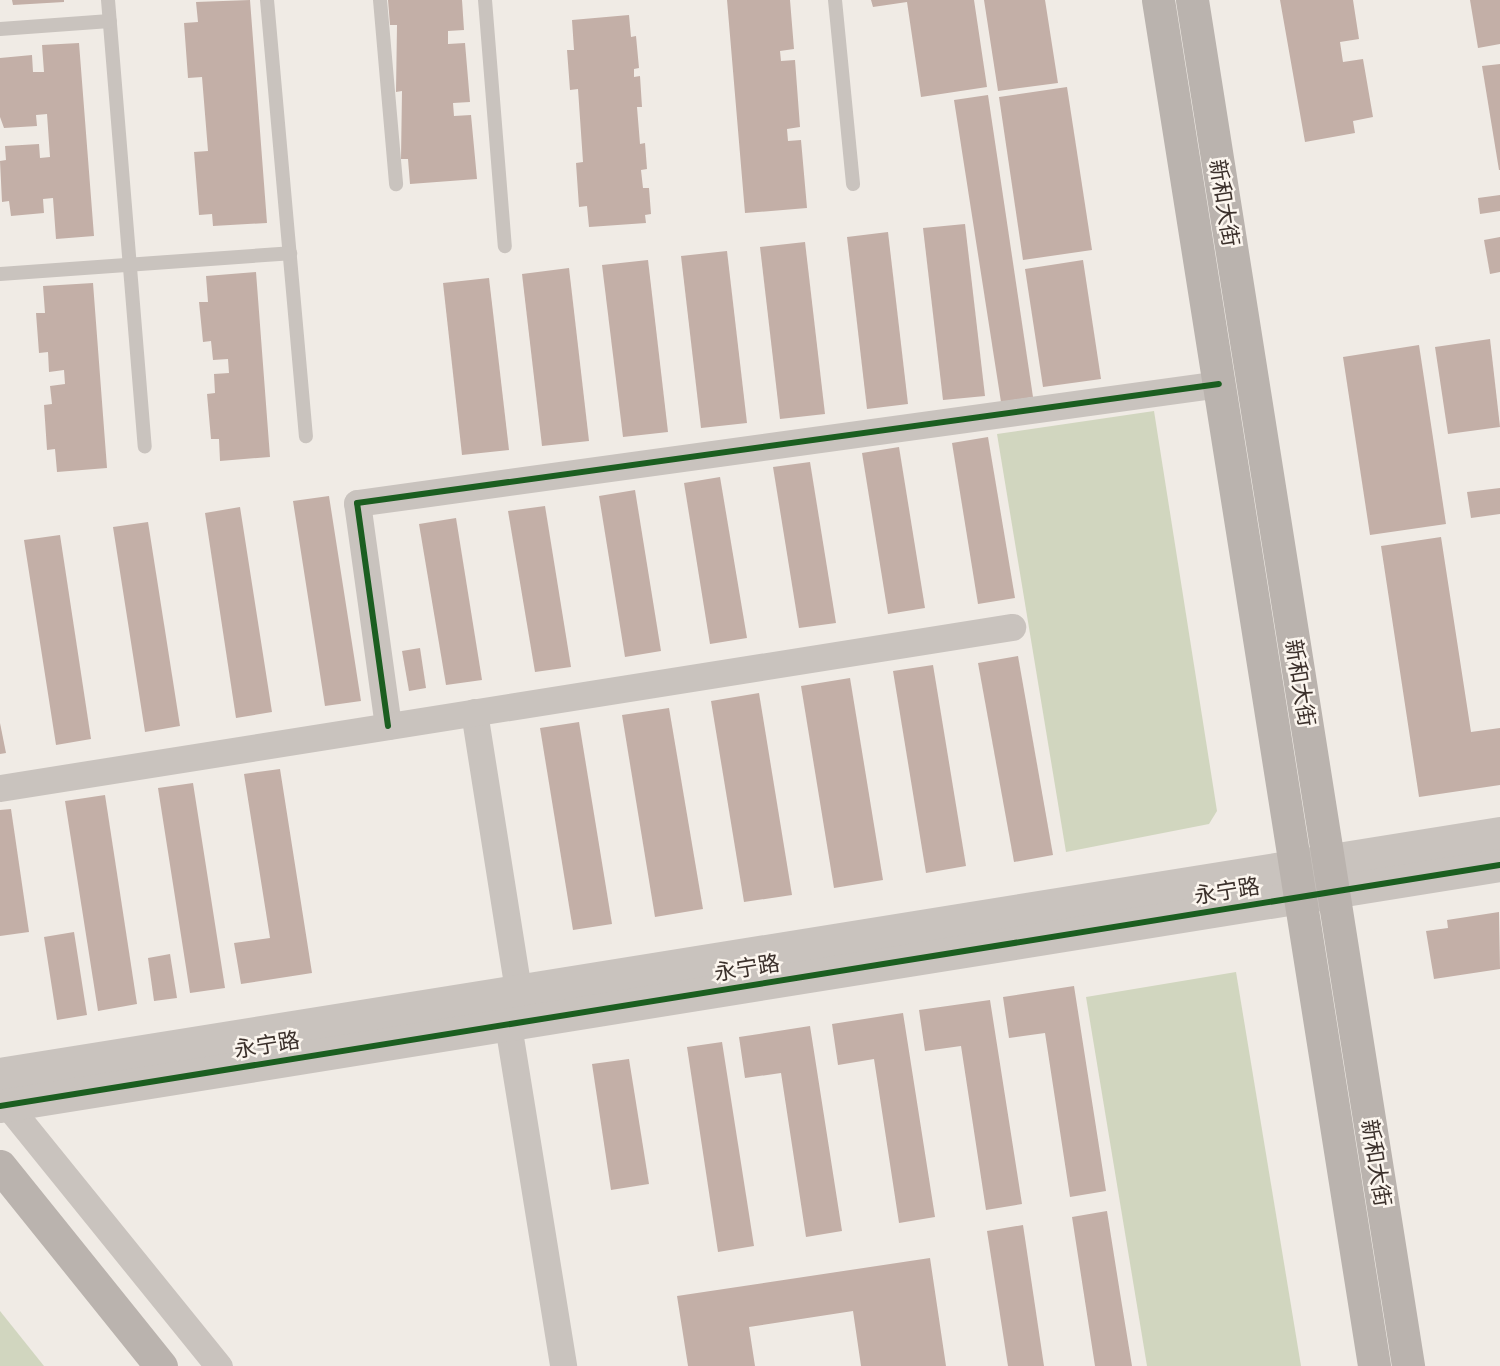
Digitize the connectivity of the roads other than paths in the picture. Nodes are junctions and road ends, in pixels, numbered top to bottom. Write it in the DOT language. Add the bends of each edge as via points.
graph roads {
  1 [pos="108,0"];
  2 [pos="267,0"];
  3 [pos="380,0"];
  4 [pos="485,0"];
  5 [pos="835,0"];
  6 [pos="1158,0"];
  7 [pos="1192,0"];
  8 [pos="110,21"];
  9 [pos="0,29"];
  10 [pos="396,184"];
  11 [pos="854,184"];
  12 [pos="506,246"];
  13 [pos="290,253"];
  14 [pos="130,264"];
  15 [pos="0,274"];
  16 [pos="1219,384"];
  17 [pos="306,436"];
  18 [pos="145,446"];
  19 [pos="1012,627"];
  20 [pos="474,712"];
  21 [pos="388,726"];
  22 [pos="0,788"];
  23 [pos="1500,833"];
  24 [pos="1500,865"];
  25 [pos="1331,877"];
  26 [pos="1297,882"];
  27 [pos="518,991"];
  28 [pos="508,1025"];
  29 [pos="2,1095"];
  30 [pos="0,1166"];
  31 [pos="161,1366"];
  32 [pos="219,1366"];
  33 [pos="563,1366"];
  34 [pos="1374,1366"];
  35 [pos="1408,1366"];
  1 -- 8 [label="lane"];
  2 -- 13 [label="lane"];
  3 -- 10 [label="lane"];
  4 -- 12 [label="lane"];
  5 -- 11 [label="lane"];
  6 -- 16 [label="main road, 新和大街"];
  7 -- 25 [label="main road, 新和大街"];
  8 -- 9 [label="lane"];
  8 -- 14 [label="lane"];
  13 -- 14 [label="lane"];
  13 -- 17 [label="lane"];
  14 -- 15 [label="lane"];
  14 -- 18 [label="lane"];
  16 -- 21 [label="street" via="357,503"];
  16 -- 26 [label="main road, 新和大街"];
  19 -- 20 [label="street"];
  20 -- 21 [label="street"];
  20 -- 27 [label="street"];
  21 -- 22 [label="street"];
  23 -- 25 [label="street, 永宁路"];
  24 -- 25 [label="street, 永宁路"];
  25 -- 26 [label="street, 永宁路"];
  25 -- 35 [label="main road, 新和大街"];
  26 -- 27 [label="street, 永宁路"];
  26 -- 28 [label="street, 永宁路"];
  26 -- 34 [label="main road, 新和大街"];
  27 -- 29 [label="street, 永宁路"];
  28 -- 29 [label="street, 永宁路"];
  28 -- 33 [label="street"];
  29 -- 32 [label="street"];
  30 -- 31 [label="main road"];
}
